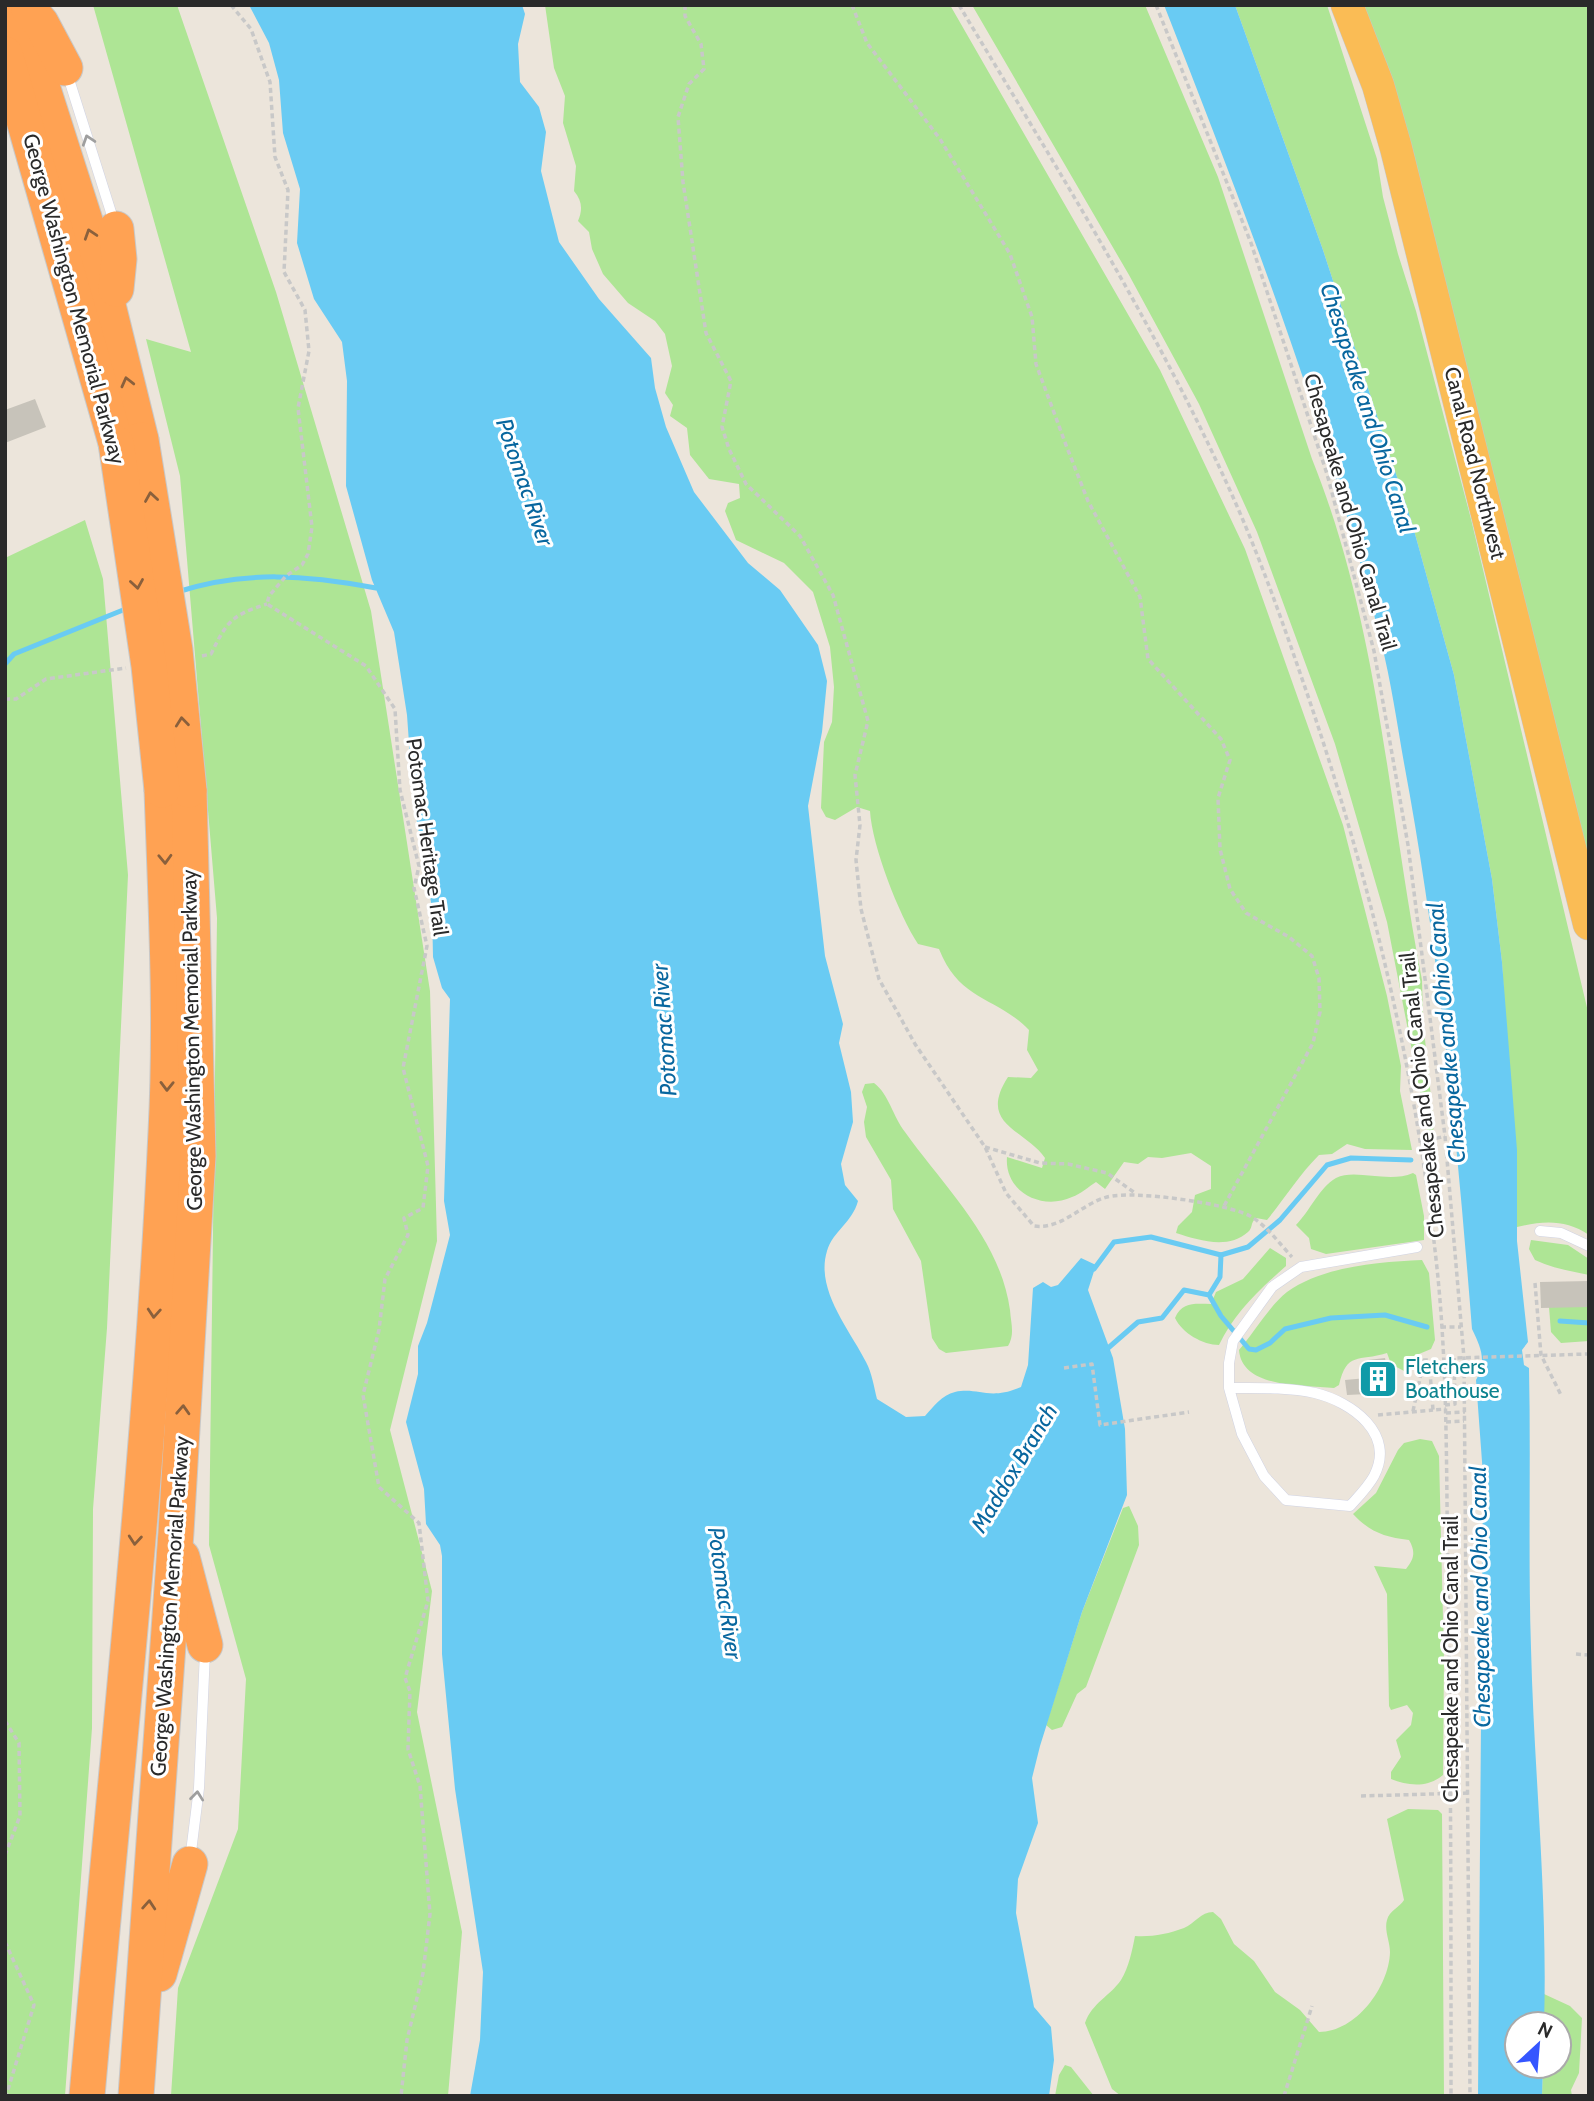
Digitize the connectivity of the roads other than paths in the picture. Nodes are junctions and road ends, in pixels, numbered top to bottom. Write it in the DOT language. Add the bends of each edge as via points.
graph roads {
  1 [pos="12,5"];
  2 [pos="26,5"];
  3 [pos="1347,5"];
  4 [pos="5,54"];
  5 [pos="65,68"];
  6 [pos="116,229"];
  7 [pos="113,324"];
  8 [pos="129,442"];
  9 [pos="176,790"];
  10 [pos="1589,924"];
  11 [pos="1540,1231"];
  12 [pos="1589,1245"];
  13 [pos="1417,1247"];
  14 [pos="1229,1388"];
  15 [pos="176,1532"];
  16 [pos="205,1645"];
  17 [pos="190,1864"];
  18 [pos="141,2019"];
  19 [pos="87,2096"];
  20 [pos="136,2096"];
  7 -- 1 [label="highway, George Washington Memorial Parkway, one-way" via="95,252"];
  2 -- 5 [label="highway"];
  3 -- 10 [label="highway, Canal Road Northwest" via="1396,148"];
  4 -- 8 [label="highway, George Washington Memorial Parkway"];
  6 -- 5 [label="lane, one-way"];
  6 -- 7 [label="highway" via="119,259"];
  8 -- 7 [label="highway, George Washington Memorial Parkway, one-way"];
  8 -- 9 [label="highway, George Washington Memorial Parkway, bridge" via="175,650"];
  15 -- 9 [label="highway, George Washington Memorial Parkway, one-way" via="198,1156"];
  9 -- 19 [label="highway, George Washington Memorial Parkway, one-way" via="166,1130 153,1341"];
  11 -- 12 [label="lane" via="1562,1233"];
  13 -- 14 [label="lane" via="1301,1267 1272,1287 1233,1341"];
  14 -- 14 [label="lane" via="1315,1393 1344,1403 1375,1432 1380,1451 1374,1475 1350,1506 1286,1500 1264,1476 1242,1434"];
  15 -- 16 [label="highway"];
  18 -- 15 [label="highway, George Washington Memorial Parkway, one-way"];
  17 -- 16 [label="lane, one-way"];
  17 -- 18 [label="highway" via="155,1987"];
  18 -- 20 [label="highway, George Washington Memorial Parkway"];
}
